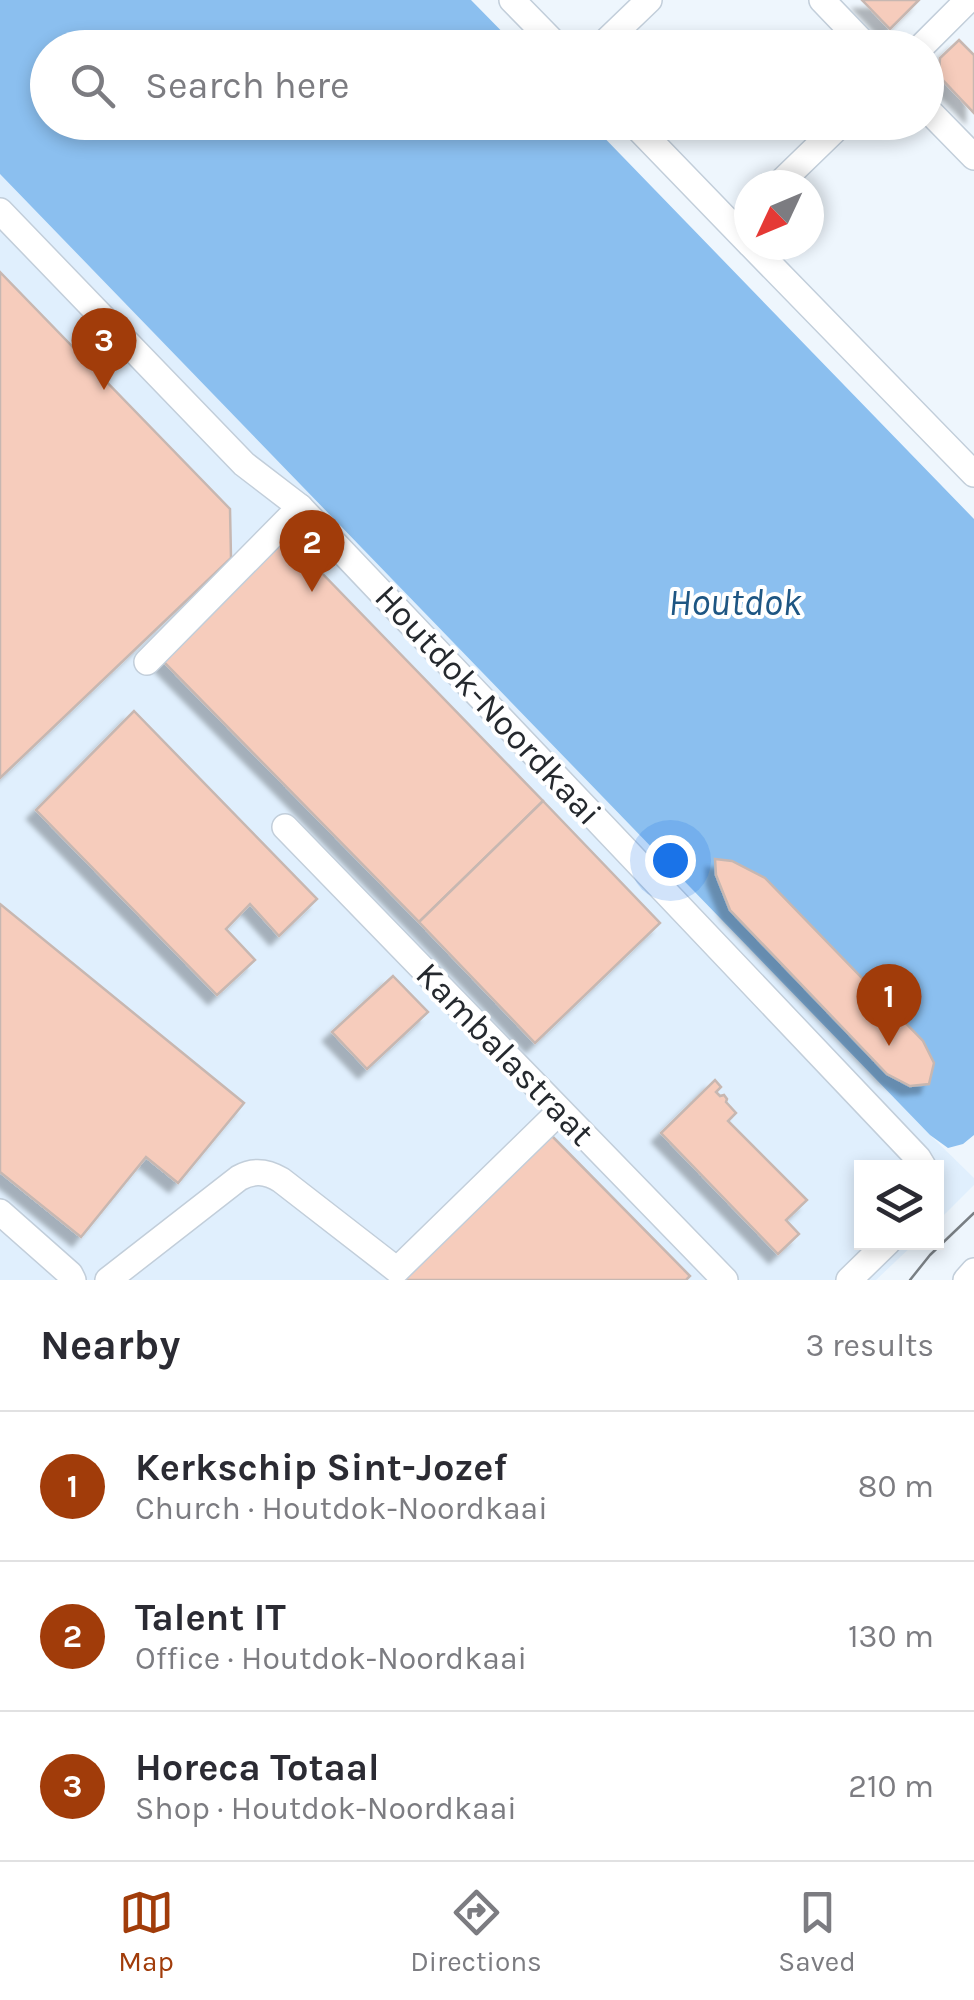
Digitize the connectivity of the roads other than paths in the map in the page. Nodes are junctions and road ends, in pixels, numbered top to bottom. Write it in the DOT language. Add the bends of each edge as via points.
graph roads {
  1 [pos="512,0"];
  2 [pos="648,0"];
  3 [pos="822,0"];
  4 [pos="968,0"];
  5 [pos="541,30"];
  6 [pos="617,30"];
  7 [pos="851,30"];
  8 [pos="938,30"];
  9 [pos="944,127"];
  10 [pos="651,140"];
  11 [pos="824,140"];
  12 [pos="974,158"];
  13 [pos="793,170"];
  14 [pos="0,212"];
  15 [pos="734,220"];
  16 [pos="772,260"];
  17 [pos="974,474"];
  18 [pos="300,507"];
  19 [pos="147,662"];
  20 [pos="285,827"];
  21 [pos="560,1110"];
  22 [pos="919,1160"];
  23 [pos="0,1212"];
  24 [pos="880,1250"];
  25 [pos="974,1271"];
  26 [pos="73,1280"];
  27 [pos="108,1280"];
  28 [pos="725,1280"];
  29 [pos="850,1280"];
  30 [pos="966,1280"];
  1 -- 5 [label="street"];
  2 -- 6 [label="street"];
  3 -- 7 [label="street"];
  4 -- 8 [label="street"];
  9 -- 12 [label="street"];
  10 -- 15 [label="street"];
  11 -- 13 [label="street"];
  14 -- 18 [label="street, Houtdok-Noordkaai" via="244,464"];
  16 -- 17 [label="street"];
  18 -- 19 [label="street"];
  18 -- 22 [label="street, Houtdok-Noordkaai"];
  20 -- 21 [label="street, Kambalastraat"];
  21 -- 27 [label="street" via="397,1270 281,1180 260,1172 238,1178"];
  21 -- 28 [label="street, Kambalastraat"];
  23 -- 26 [label="street"];
  24 -- 29 [label="street"];
  25 -- 30 [label="street"];
}
